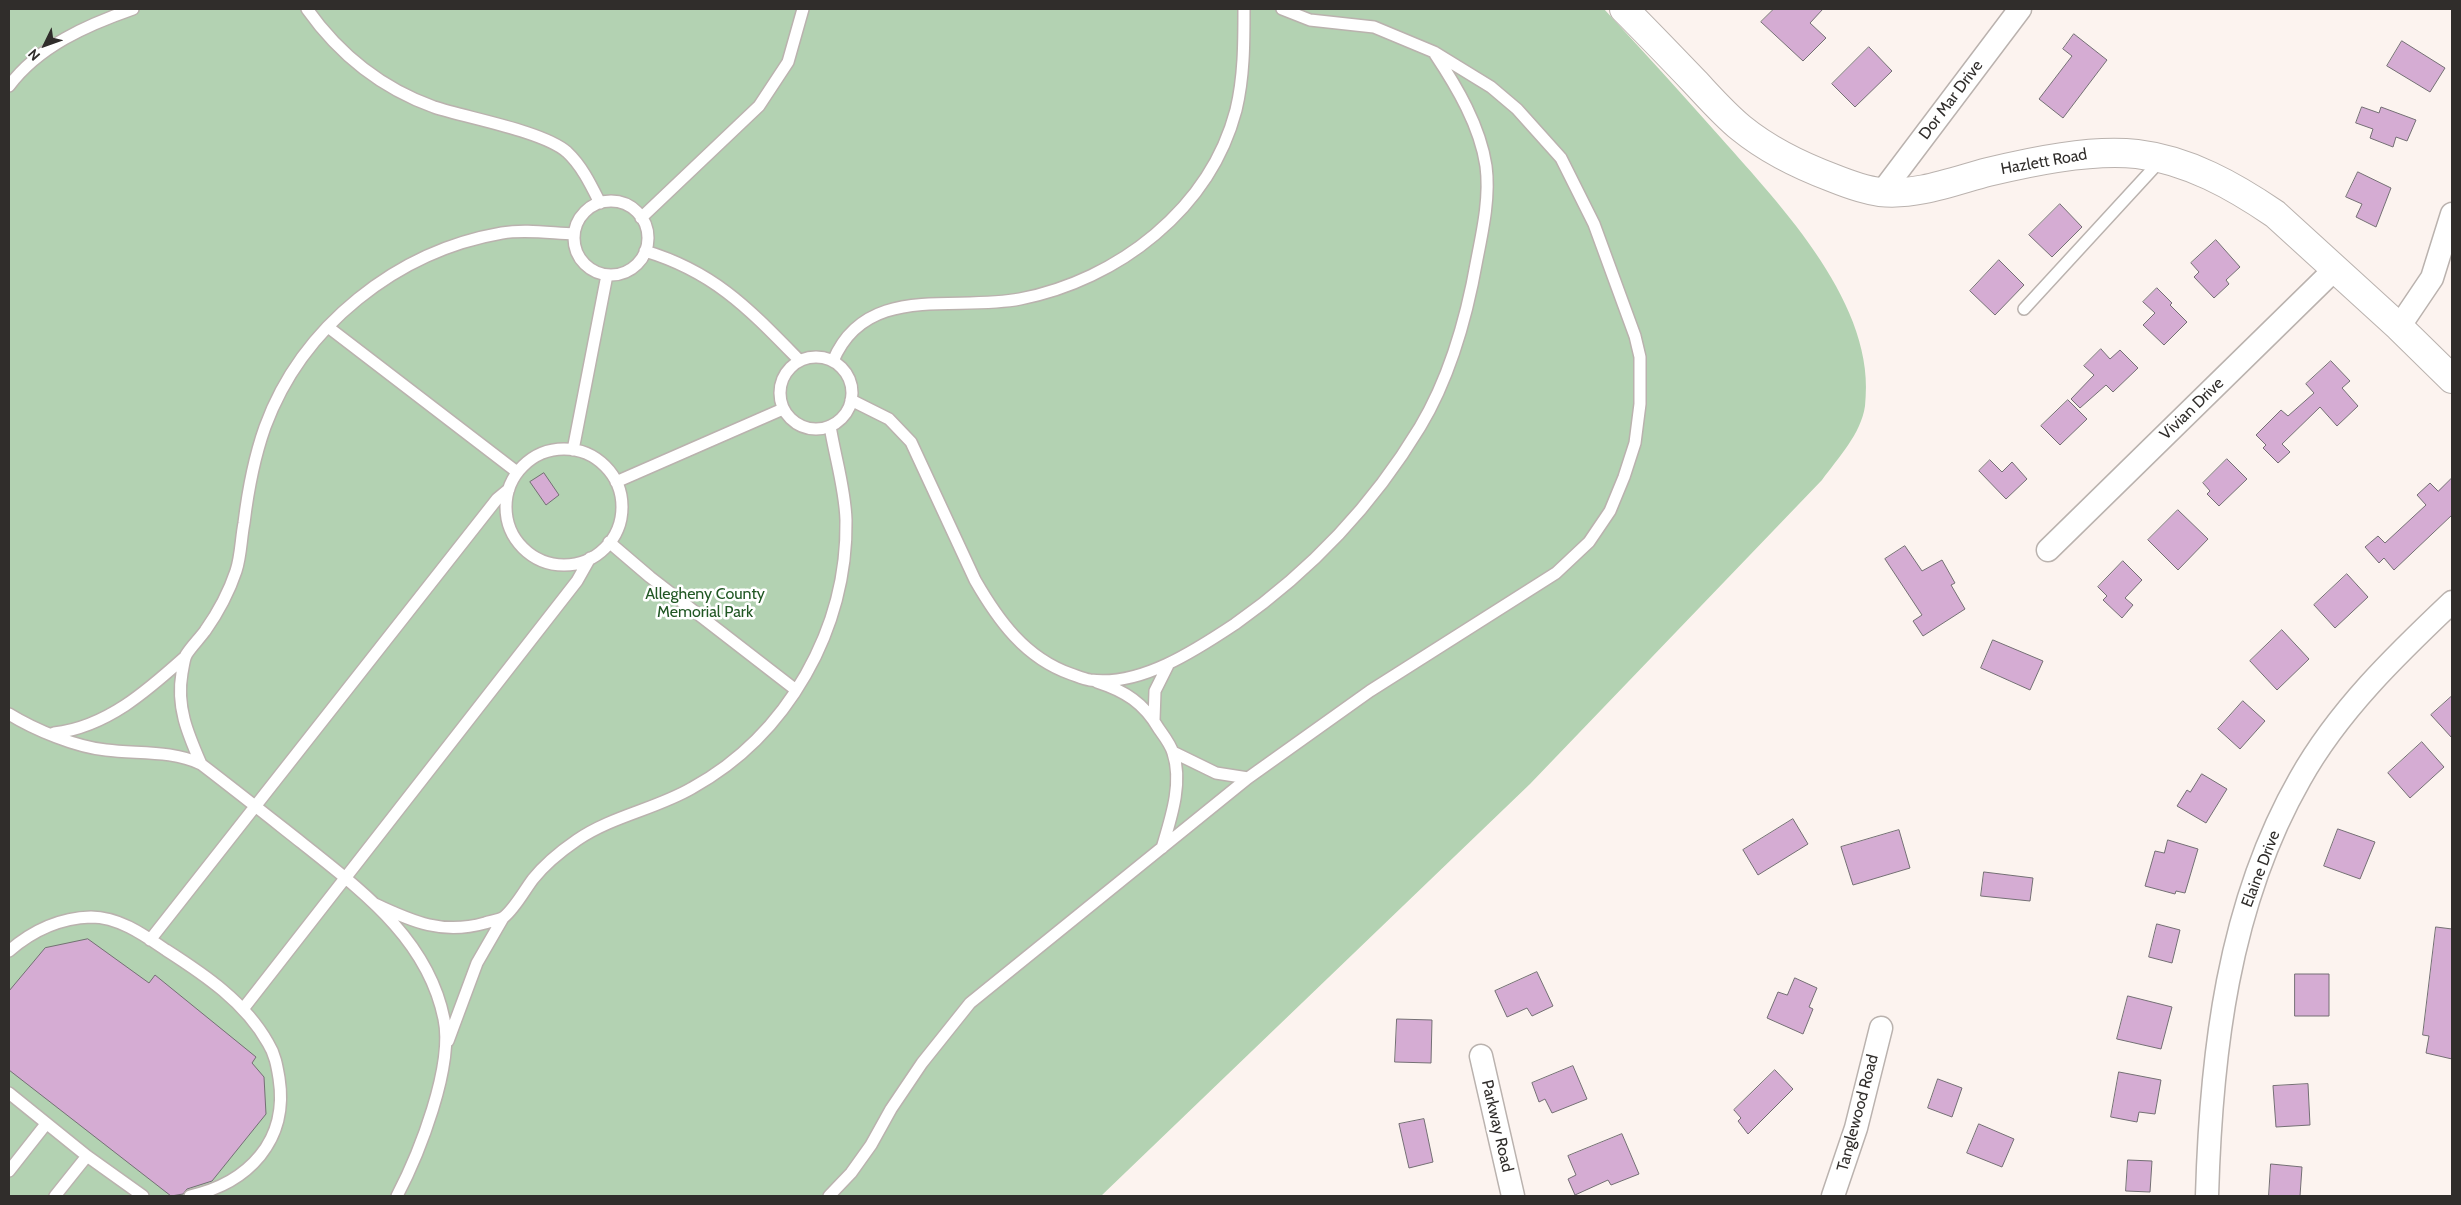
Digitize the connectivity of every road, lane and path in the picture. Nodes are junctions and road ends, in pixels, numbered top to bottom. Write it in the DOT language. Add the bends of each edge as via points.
graph roads {
  1 [pos="133,9"];
  2 [pos="307,9"];
  3 [pos="803,9"];
  4 [pos="1244,9"];
  5 [pos="1282,9"];
  6 [pos="1624,9"];
  7 [pos="2020,9"];
  8 [pos="1434,52"];
  9 [pos="9,86"];
  10 [pos="2162,159"];
  11 [pos="1882,192"];
  12 [pos="600,203"];
  13 [pos="2452,214"];
  14 [pos="641,218"];
  15 [pos="574,234"];
  16 [pos="646,251"];
  17 [pos="2336,268"];
  18 [pos="607,275"];
  19 [pos="2024,309"];
  20 [pos="328,327"];
  21 [pos="2399,327"];
  22 [pos="799,360"];
  23 [pos="833,360"];
  24 [pos="2452,380"];
  25 [pos="851,400"];
  26 [pos="783,409"];
  27 [pos="830,426"];
  28 [pos="573,450"];
  29 [pos="517,472"];
  30 [pos="616,482"];
  31 [pos="509,489"];
  32 [pos="609,542"];
  33 [pos="2048,550"];
  34 [pos="590,558"];
  35 [pos="2452,602"];
  36 [pos="186,656"];
  37 [pos="1168,665"];
  38 [pos="1090,680"];
  39 [pos="796,690"];
  40 [pos="9,714"];
  41 [pos="1154,721"];
  42 [pos="47,734"];
  43 [pos="1173,752"];
  44 [pos="201,764"];
  45 [pos="1248,778"];
  46 [pos="257,807"];
  47 [pos="1162,848"];
  48 [pos="346,878"];
  49 [pos="375,904"];
  50 [pos="503,918"];
  51 [pos="150,940"];
  52 [pos="9,951"];
  53 [pos="243,1009"];
  54 [pos="1881,1028"];
  55 [pos="446,1048"];
  56 [pos="1481,1056"];
  57 [pos="9,1092"];
  58 [pos="46,1124"];
  59 [pos="87,1156"];
  60 [pos="9,1171"];
  61 [pos="55,1196"];
  62 [pos="143,1196"];
  63 [pos="190,1196"];
  64 [pos="397,1196"];
  65 [pos="829,1196"];
  66 [pos="1513,1196"];
  67 [pos="1832,1196"];
  68 [pos="2207,1196"];
  1 -- 9 [label="lane" via="94,23 59,42"];
  2 -- 12 [label="lane" via="348,57 381,81 434,106 555,144 577,163"];
  3 -- 14 [label="lane" via="788,62 759,106"];
  4 -- 23 [label="lane" via="1242,76 1236,110 1225,143 1210,172 1162,230 1104,269 1046,293 983,304 926,304 884,310 868,318 841,342"];
  5 -- 8 [label="lane" via="1310,20 1374,27"];
  6 -- 11 [label="street, Hazlett Road" via="1715,104 1766,146 1815,172"];
  7 -- 11 [label="street, Dor Mar Drive"];
  8 -- 37 [label="lane" via="1452,80 1480,140 1487,190 1473,282 1460,333 1442,381 1421,426 1340,535 1251,612"];
  8 -- 45 [label="lane" via="1491,87 1517,109 1561,158 1576,184 1635,336 1641,382 1635,443 1610,511 1589,542 1556,573 1370,691"];
  10 -- 11 [label="street, Hazlett Road" via="2138,154 2079,155 2002,169 1929,188"];
  10 -- 17 [label="street, Hazlett Road" via="2190,167 2253,199 2275,214"];
  10 -- 19 [label="lane"];
  12 -- 14 [label="lane" via="617,202 630,206"];
  12 -- 15 [label="lane" via="579,218"];
  13 -- 21 [label="street" via="2432,278"];
  14 -- 16 [label="lane" via="647,234"];
  15 -- 18 [label="lane" via="576,250 584,264"];
  15 -- 20 [label="lane" via="503,233 434,253 384,279 351,303"];
  16 -- 18 [label="lane" via="634,268 622,274"];
  16 -- 22 [label="lane" via="676,260 727,292 750,310"];
  17 -- 21 [label="street, Hazlett Road"];
  17 -- 33 [label="street, Vivian Drive"];
  18 -- 28 [label="lane"];
  20 -- 29 [label="lane"];
  20 -- 36 [label="lane" via="299,362 278,396 256,457 236,570 225,598"];
  21 -- 24 [label="street, Hazlett Road"];
  22 -- 23 [label="lane" via="820,356"];
  22 -- 26 [label="lane" via="787,370 780,384"];
  23 -- 25 [label="lane" via="848,376 852,385"];
  25 -- 27 [label="lane" via="846,413"];
  25 -- 38 [label="lane" via="889,419 911,442 974,580 1000,621 1036,656 1060,670"];
  26 -- 27 [label="lane" via="802,426 817,429"];
  26 -- 30 [label="lane"];
  27 -- 39 [label="lane" via="843,486 846,549 841,582 827,629 813,664"];
  28 -- 29 [label="lane" via="546,452 531,459"];
  28 -- 30 [label="lane" via="596,459"];
  29 -- 31 [label="lane"];
  30 -- 32 [label="lane" via="622,510 618,527"];
  31 -- 34 [label="lane" via="506,508 509,526 528,552 541,560 561,564 579,563"];
  31 -- 46 [label="lane" via="497,499"];
  32 -- 34 [label="lane"];
  32 -- 39 [label="lane" via="650,578"];
  34 -- 48 [label="lane" via="577,581"];
  35 -- 68 [label="street, Elaine Drive" via="2373,680 2327,738 2300,779 2260,865 2242,921 2218,1043 2209,1131"];
  36 -- 42 [label="lane" via="152,687 95,722 74,731"];
  36 -- 44 [label="lane" via="180,708"];
  37 -- 38 [label="lane" via="1125,678"];
  37 -- 41 [label="lane" via="1155,691"];
  38 -- 41 [label="lane" via="1130,696 1145,708"];
  39 -- 50 [label="lane" via="774,722 749,748 719,771 666,801 603,825 556,854"];
  40 -- 42 [label="lane"];
  41 -- 43 [label="lane"];
  42 -- 44 [label="lane" via="104,750 190,758"];
  43 -- 45 [label="lane" via="1216,772"];
  43 -- 47 [label="lane" via="1176,792"];
  44 -- 46 [label="lane"];
  45 -- 47 [label="lane"];
  46 -- 48 [label="lane"];
  46 -- 51 [label="lane"];
  47 -- 65 [label="lane" via="970,1003 922,1063 851,1173"];
  48 -- 49 [label="lane"];
  48 -- 53 [label="lane"];
  49 -- 50 [label="lane" via="427,926 450,928"];
  49 -- 55 [label="lane" via="420,956 444,1020"];
  50 -- 55 [label="lane" via="477,963"];
  51 -- 52 [label="lane" via="117,922 92,917 47,926 24,938"];
  51 -- 53 [label="lane" via="194,967"];
  53 -- 63 [label="lane" via="269,1043 277,1061 282,1106 278,1124 271,1141 240,1175 211,1191"];
  54 -- 67 [label="street, Tanglewood Road" via="1856,1128"];
  55 -- 64 [label="lane" via="438,1089 423,1135"];
  56 -- 66 [label="street, Parkway Road"];
  57 -- 58 [label="lane"];
  58 -- 59 [label="lane"];
  58 -- 60 [label="lane"];
  59 -- 61 [label="lane"];
  59 -- 62 [label="lane"];
}
